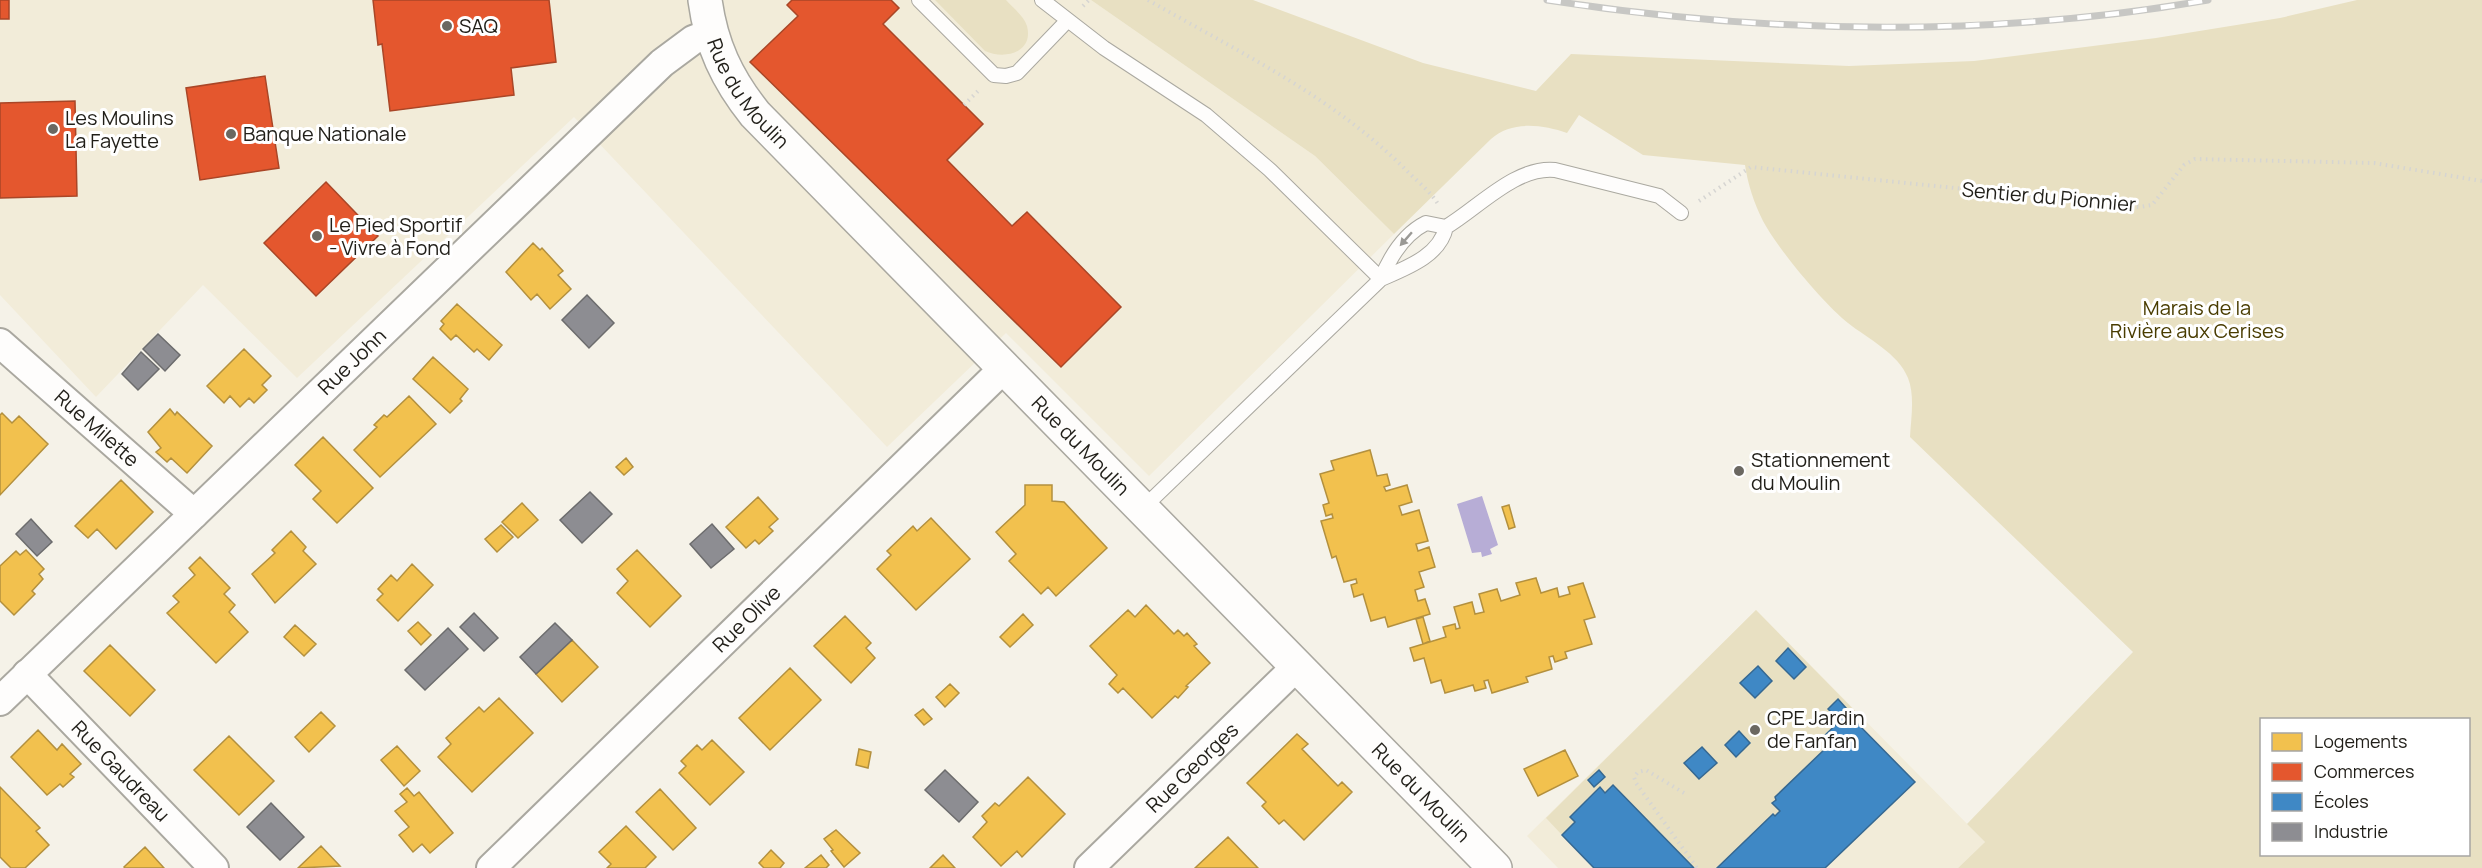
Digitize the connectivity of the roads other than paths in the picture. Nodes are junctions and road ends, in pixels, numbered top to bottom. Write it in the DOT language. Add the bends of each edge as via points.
graph roads {
  1 [pos="705,0"];
  2 [pos="919,0"];
  3 [pos="1042,0"];
  4 [pos="1067,21"];
  5 [pos="711,33"];
  6 [pos="1681,213"];
  7 [pos="1446,227"];
  8 [pos="1381,279"];
  9 [pos="0,343"];
  10 [pos="1003,369"];
  11 [pos="1142,509"];
  12 [pos="194,514"];
  13 [pos="1296,667"];
  14 [pos="27,674"];
  15 [pos="0,701"];
  16 [pos="214,868"];
  17 [pos="491,868"];
  18 [pos="1089,868"];
  19 [pos="1495,868"];
  1 -- 5 [label="street, Rue du Moulin"];
  2 -- 4 [label="lane" via="994,75 1017,73"];
  3 -- 4 [label="lane"];
  4 -- 8 [label="lane" via="1206,115 1270,170"];
  5 -- 10 [label="street, Rue du Moulin" via="731,83 754,114"];
  5 -- 12 [label="street, Rue John" via="693,40 662,63"];
  6 -- 7 [label="lane" via="1659,196 1546,169 1523,175"];
  7 -- 8 [label="lane" via="1444,237 1433,251"];
  7 -- 8 [label="lane, one-way" via="1426,223 1416,228 1389,258"];
  8 -- 11 [label="lane"];
  9 -- 12 [label="street, Rue Milette"];
  10 -- 11 [label="street, Rue du Moulin"];
  10 -- 17 [label="street, Rue Olive"];
  11 -- 13 [label="street, Rue du Moulin"];
  12 -- 14 [label="street, Rue John"];
  13 -- 18 [label="street, Rue Georges"];
  13 -- 19 [label="street, Rue du Moulin"];
  14 -- 15 [label="street, Rue John"];
  14 -- 16 [label="street, Rue Gaudreau"];
}
